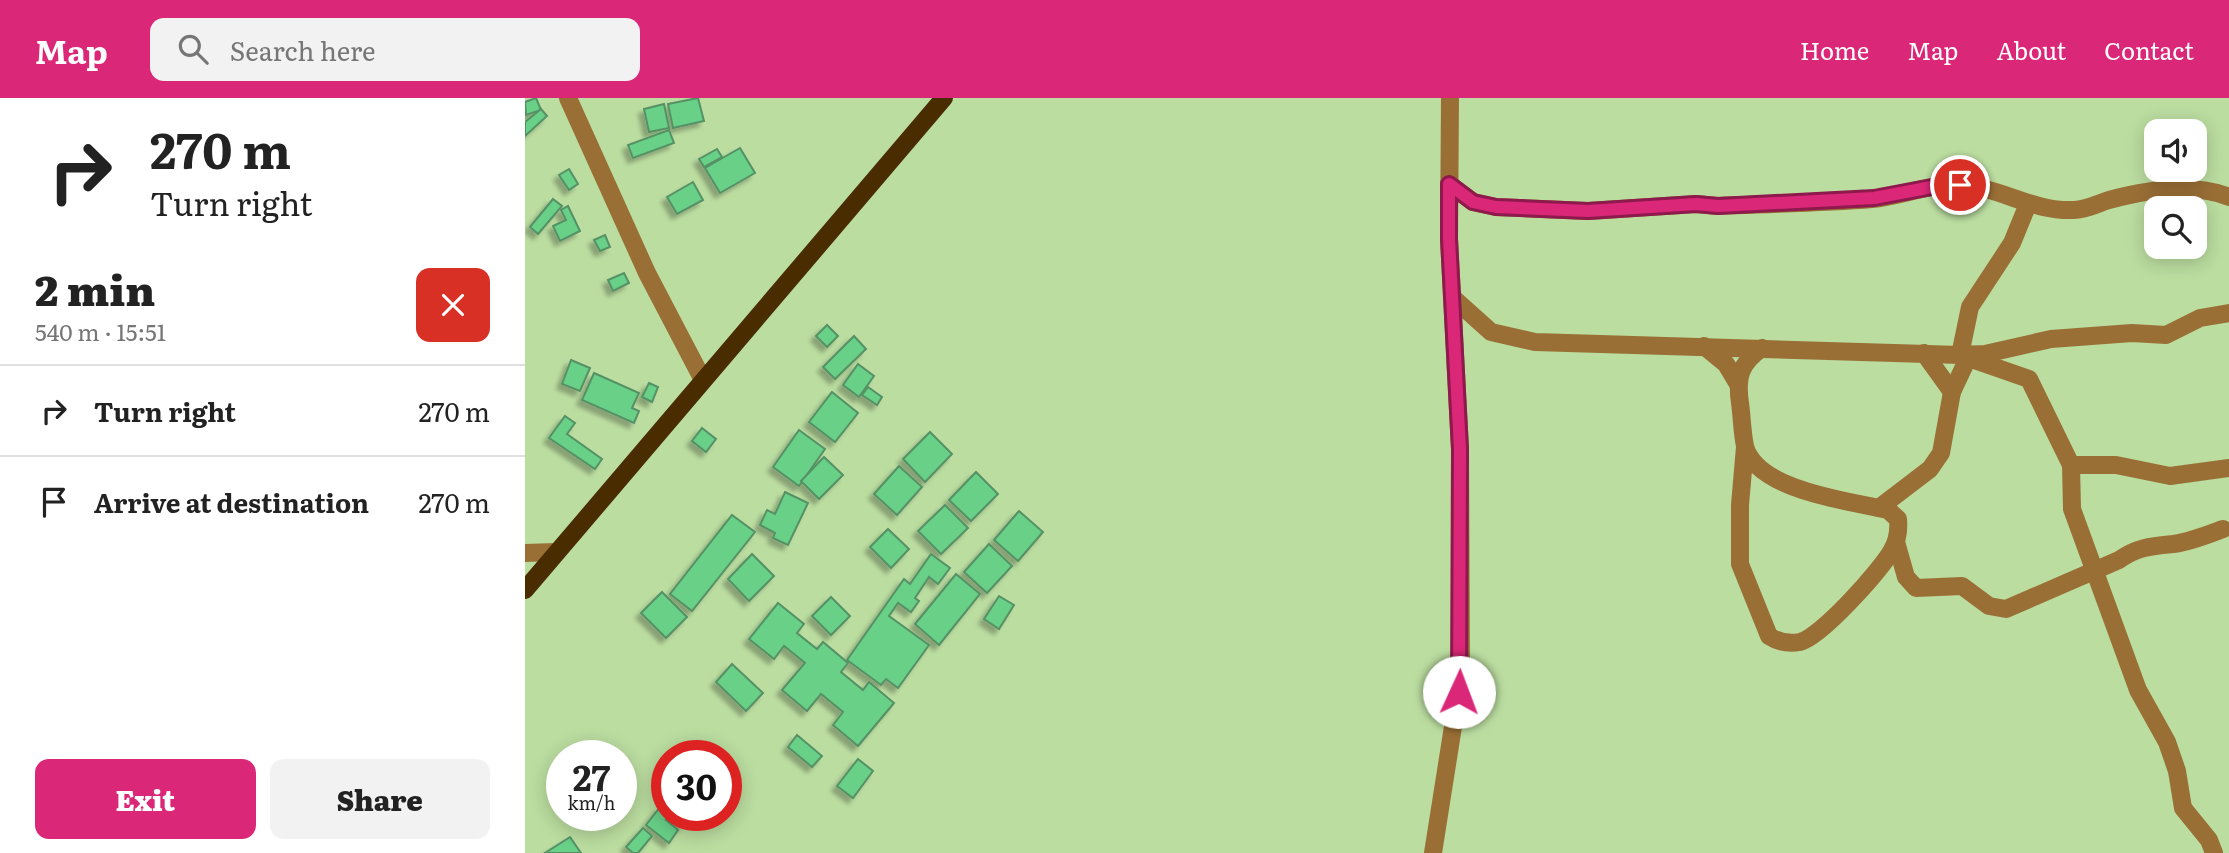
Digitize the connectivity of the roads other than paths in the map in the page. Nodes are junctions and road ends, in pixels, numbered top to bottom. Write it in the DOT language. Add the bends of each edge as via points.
graph roads {
  1 [pos="568,98"];
  2 [pos="944,98"];
  3 [pos="1450,98"];
  4 [pos="1449,184"];
  5 [pos="2229,197"];
  6 [pos="2031,211"];
  7 [pos="1452,297"];
  8 [pos="2229,313"];
  9 [pos="1704,346"];
  10 [pos="1762,348"];
  11 [pos="1924,354"];
  12 [pos="1964,356"];
  13 [pos="703,380"];
  14 [pos="1738,384"];
  15 [pos="1952,392"];
  16 [pos="1745,447"];
  17 [pos="2071,465"];
  18 [pos="2229,468"];
  19 [pos="1887,511"];
  20 [pos="2223,529"];
  21 [pos="1896,542"];
  22 [pos="556,552"];
  23 [pos="525,553"];
  24 [pos="2096,569"];
  25 [pos="526,587"];
  26 [pos="1433,853"];
  27 [pos="2214,853"];
  1 -- 13 [label="street" via="647,273"];
  2 -- 13 [label="main road"];
  3 -- 4 [label="street"];
  4 -- 6 [label="street" via="1482,206 1563,210 1874,198 1960,185 1979,187"];
  4 -- 7 [label="street"];
  5 -- 6 [label="street" via="2170,190 2129,195 2086,210"];
  6 -- 12 [label="street" via="1970,307"];
  7 -- 9 [label="street" via="1491,332 1535,342"];
  7 -- 26 [label="street" via="1460,449 1461,677"];
  8 -- 12 [label="street" via="2200,318 2166,335 2051,339"];
  9 -- 10 [label="street"];
  9 -- 14 [label="street" via="1726,364"];
  10 -- 11 [label="street"];
  10 -- 14 [label="street" via="1745,361"];
  11 -- 12 [label="street"];
  11 -- 15 [label="street"];
  12 -- 15 [label="street"];
  12 -- 17 [label="street" via="2029,379"];
  13 -- 22 [label="main road"];
  14 -- 16 [label="street"];
  15 -- 19 [label="street" via="1941,453"];
  16 -- 19 [label="street" via="1755,464 1776,479"];
  16 -- 21 [label="street" via="1740,564 1769,636 1777,642 1800,642 1834,618 1880,568"];
  17 -- 18 [label="street" via="2116,465 2170,476"];
  17 -- 24 [label="street" via="2072,509"];
  19 -- 21 [label="street" via="1899,528"];
  20 -- 24 [label="street" via="2142,548"];
  21 -- 24 [label="street" via="1906,577 1916,588 1962,586 1989,606 2001,609"];
  22 -- 23 [label="street"];
  22 -- 25 [label="main road"];
  24 -- 27 [label="street" via="2138,690 2167,742 2183,808"];
}
